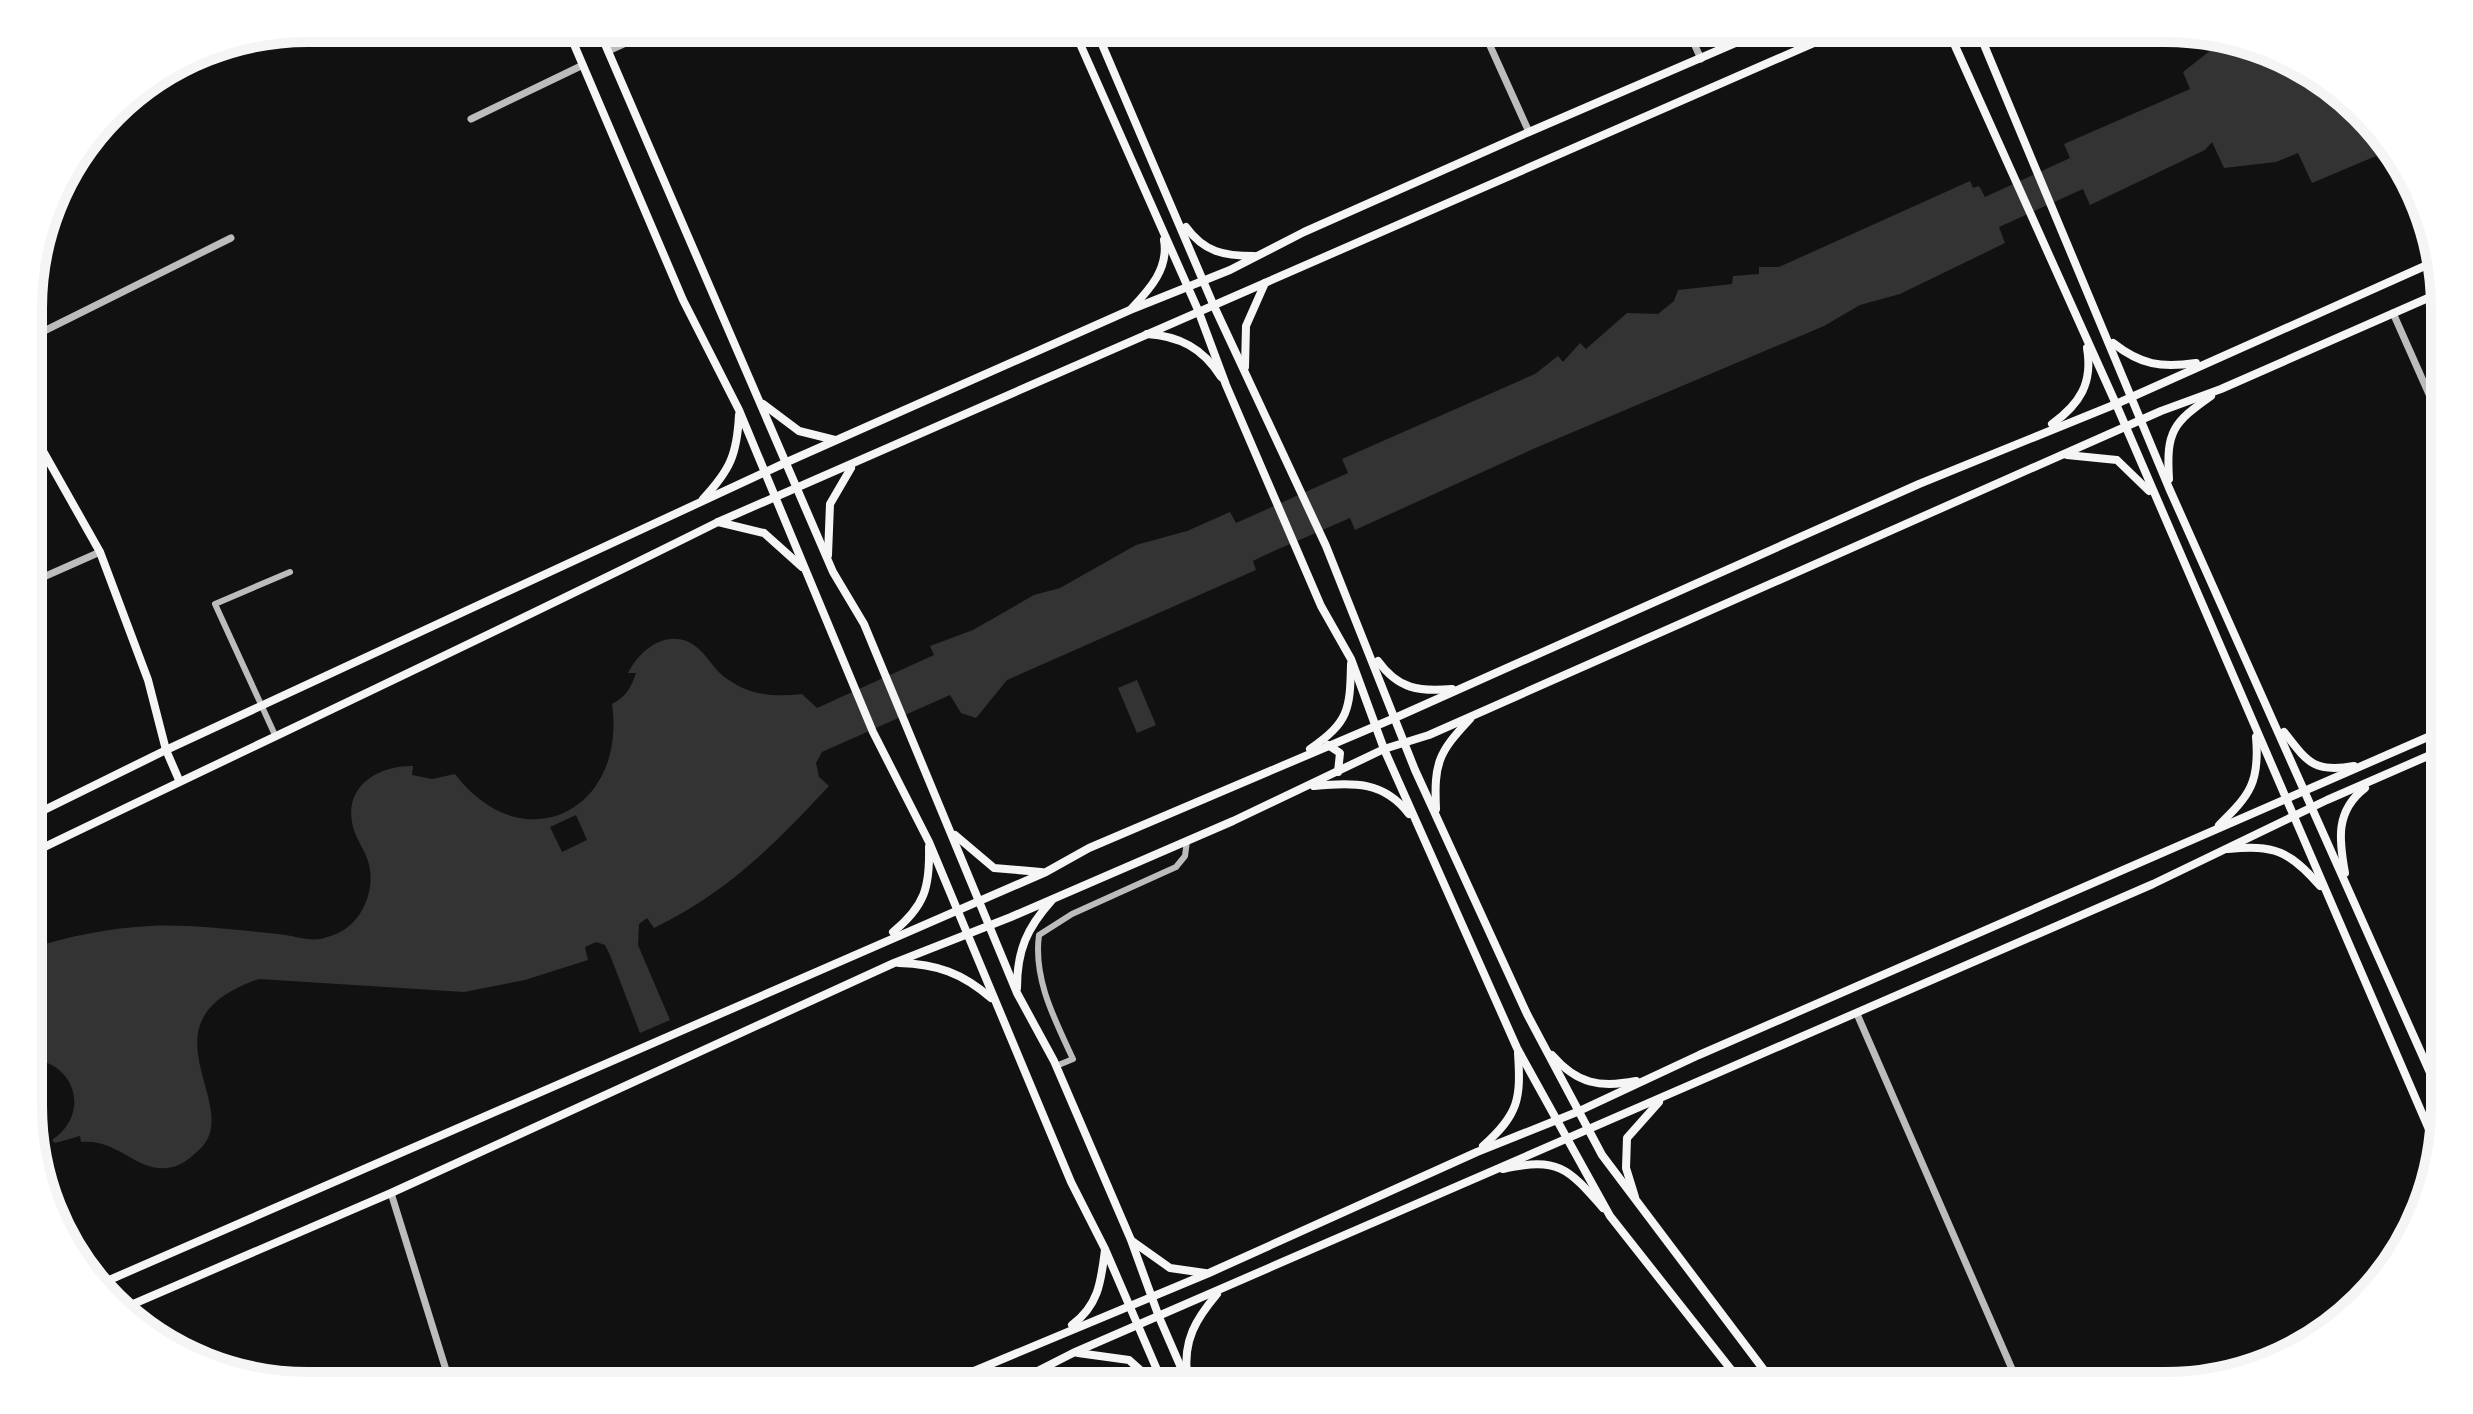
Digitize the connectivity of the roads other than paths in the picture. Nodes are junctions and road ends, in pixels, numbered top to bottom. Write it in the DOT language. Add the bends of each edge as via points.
graph roads {
  1 [pos="573,42"];
  2 [pos="604,42"];
  3 [pos="628,42"];
  4 [pos="1079,42"];
  5 [pos="1101,42"];
  6 [pos="1488,42"];
  7 [pos="1693,42"];
  8 [pos="1739,42"];
  9 [pos="1816,42"];
  10 [pos="1953,42"];
  11 [pos="1983,42"];
  12 [pos="608,51"];
  13 [pos="1701,59"];
  14 [pos="583,65"];
  15 [pos="471,119"];
  16 [pos="1529,132"];
  17 [pos="1178,217"];
  18 [pos="1161,223"];
  19 [pos="231,238"];
  20 [pos="1255,256"];
  21 [pos="2427,265"];
  22 [pos="1203,281"];
  23 [pos="1265,283"];
  24 [pos="1189,287"];
  25 [pos="2430,297"];
  26 [pos="1213,304"];
  27 [pos="1130,310"];
  28 [pos="1198,310"];
  29 [pos="2393,313"];
  30 [pos="42,332"];
  31 [pos="1142,334"];
  32 [pos="2085,335"];
  33 [pos="2110,340"];
  34 [pos="2209,361"];
  35 [pos="1246,375"];
  36 [pos="1226,385"];
  37 [pos="2221,389"];
  38 [pos="2133,395"];
  39 [pos="2430,396"];
  40 [pos="761,402"];
  41 [pos="2116,404"];
  42 [pos="739,410"];
  43 [pos="2142,420"];
  44 [pos="2125,427"];
  45 [pos="2044,430"];
  46 [pos="840,440"];
  47 [pos="42,449"];
  48 [pos="2063,456"];
  49 [pos="787,462"];
  50 [pos="853,465"];
  51 [pos="765,473"];
  52 [pos="798,488"];
  53 [pos="2169,488"];
  54 [pos="2152,494"];
  55 [pos="776,498"];
  56 [pos="701,501"];
  57 [pos="718,522"];
  58 [pos="100,552"];
  59 [pos="828,560"];
  60 [pos="290,572"];
  61 [pos="807,572"];
  62 [pos="42,578"];
  63 [pos="1370,650"];
  64 [pos="1351,659"];
  65 [pos="1461,689"];
  66 [pos="261,706"];
  67 [pos="1474,715"];
  68 [pos="1397,717"];
  69 [pos="2276,720"];
  70 [pos="1377,724"];
  71 [pos="2255,728"];
  72 [pos="275,735"];
  73 [pos="2430,736"];
  74 [pos="1406,743"];
  75 [pos="1328,745"];
  76 [pos="1384,749"];
  77 [pos="166,750"];
  78 [pos="2430,755"];
  79 [pos="1294,760"];
  80 [pos="2367,763"];
  81 [pos="1338,772"];
  82 [pos="2375,779"];
  83 [pos="179,780"];
  84 [pos="1305,787"];
  85 [pos="2305,791"];
  86 [pos="2286,798"];
  87 [pos="2312,807"];
  88 [pos="42,811"];
  89 [pos="1436,814"];
  90 [pos="2294,816"];
  91 [pos="1417,824"];
  92 [pos="2214,830"];
  93 [pos="951,831"];
  94 [pos="1187,841"];
  95 [pos="929,842"];
  96 [pos="42,848"];
  97 [pos="2223,850"];
  98 [pos="1046,872"];
  99 [pos="2347,886"];
  100 [pos="2327,894"];
  101 [pos="1055,897"];
  102 [pos="980,900"];
  103 [pos="957,909"];
  104 [pos="989,926"];
  105 [pos="967,935"];
  106 [pos="884,940"];
  107 [pos="894,963"];
  108 [pos="1017,993"];
  109 [pos="995,1002"];
  110 [pos="1857,1014"];
  111 [pos="1541,1042"];
  112 [pos="1517,1048"];
  113 [pos="1056,1066"];
  114 [pos="2430,1073"];
  115 [pos="1652,1077"];
  116 [pos="1663,1098"];
  117 [pos="1577,1112"];
  118 [pos="1556,1120"];
  119 [pos="2429,1130"];
  120 [pos="1588,1131"];
  121 [pos="1566,1138"];
  122 [pos="1477,1152"];
  123 [pos="1487,1172"];
  124 [pos="391,1193"];
  125 [pos="1638,1206"];
  126 [pos="1610,1216"];
  127 [pos="1131,1240"];
  128 [pos="1105,1249"];
  129 [pos="1209,1273"];
  130 [pos="108,1281"];
  131 [pos="1220,1290"];
  132 [pos="1151,1296"];
  133 [pos="132,1305"];
  134 [pos="1130,1307"];
  135 [pos="1159,1317"];
  136 [pos="1138,1326"];
  137 [pos="1064,1331"];
  138 [pos="1073,1353"];
  139 [pos="1732,1371"];
  140 [pos="1765,1371"];
  141 [pos="2013,1371"];
  142 [pos="447,1372"];
  143 [pos="971,1372"];
  144 [pos="1036,1372"];
  145 [pos="1143,1372"];
  146 [pos="1155,1372"];
  147 [pos="1183,1372"];
  148 [pos="1187,1372"];
  1 -- 14 [label="main road"];
  2 -- 12 [label="main road"];
  3 -- 12 [label="street"];
  4 -- 18 [label="main road"];
  5 -- 17 [label="main road"];
  6 -- 16 [label="street"];
  7 -- 13 [label="street"];
  8 -- 13 [label="main road"];
  9 -- 23 [label="main road"];
  10 -- 32 [label="main road"];
  11 -- 33 [label="main road"];
  12 -- 40 [label="main road"];
  13 -- 16 [label="main road"];
  14 -- 15 [label="street"];
  14 -- 42 [label="main road" via="683,300"];
  16 -- 20 [label="main road"];
  17 -- 20 [label="main road" via="1204,247 1218,254"];
  17 -- 22 [label="main road"];
  18 -- 24 [label="main road"];
  18 -- 27 [label="main road" via="1162,265"];
  19 -- 30 [label="street"];
  20 -- 22 [label="main road"];
  21 -- 34 [label="main road"];
  22 -- 24 [label="main road"];
  22 -- 26 [label="main road"];
  23 -- 26 [label="main road"];
  23 -- 35 [label="main road" via="1246,326"];
  24 -- 27 [label="main road"];
  24 -- 28 [label="main road"];
  25 -- 29 [label="main road"];
  26 -- 28 [label="main road"];
  26 -- 35 [label="main road"];
  27 -- 46 [label="main road"];
  28 -- 31 [label="main road"];
  28 -- 36 [label="main road"];
  29 -- 37 [label="main road"];
  29 -- 39 [label="street"];
  31 -- 36 [label="main road" via="1189,344"];
  31 -- 50 [label="main road"];
  32 -- 41 [label="main road"];
  32 -- 45 [label="main road" via="2089,370 2084,393"];
  33 -- 34 [label="main road" via="2149,365"];
  33 -- 38 [label="main road"];
  34 -- 38 [label="main road"];
  35 -- 63 [label="main road"];
  36 -- 64 [label="main road" via="1321,606"];
  37 -- 43 [label="main road"];
  37 -- 53 [label="main road" via="2173,426 2167,452"];
  38 -- 41 [label="main road"];
  38 -- 43 [label="main road"];
  40 -- 46 [label="main road" via="799,431"];
  40 -- 49 [label="main road"];
  41 -- 44 [label="main road"];
  41 -- 45 [label="main road"];
  42 -- 51 [label="main road"];
  42 -- 56 [label="main road" via="738,438 727,473"];
  43 -- 44 [label="main road"];
  43 -- 53 [label="main road"];
  44 -- 48 [label="main road"];
  44 -- 54 [label="main road"];
  45 -- 65 [label="main road"];
  46 -- 49 [label="main road"];
  47 -- 58 [label="main road"];
  48 -- 54 [label="main road" via="2117,460"];
  48 -- 67 [label="main road"];
  49 -- 51 [label="main road"];
  49 -- 52 [label="main road"];
  50 -- 52 [label="main road"];
  50 -- 59 [label="main road" via="830,504"];
  51 -- 55 [label="main road"];
  51 -- 56 [label="main road"];
  52 -- 55 [label="main road"];
  52 -- 59 [label="main road"];
  53 -- 69 [label="main road"];
  54 -- 71 [label="main road"];
  55 -- 57 [label="main road"];
  55 -- 61 [label="main road"];
  56 -- 66 [label="main road"];
  57 -- 61 [label="main road" via="764,533"];
  57 -- 72 [label="main road"];
  58 -- 62 [label="street"];
  58 -- 77 [label="main road" via="148,680"];
  59 -- 93 [label="main road" via="864,624"];
  60 -- 66 [label="street" via="215,604"];
  61 -- 95 [label="main road" via="873,732"];
  63 -- 65 [label="main road" via="1402,686 1417,691"];
  63 -- 68 [label="main road"];
  64 -- 70 [label="main road"];
  64 -- 79 [label="main road" via="1345,720"];
  65 -- 68 [label="main road"];
  66 -- 72 [label="street"];
  66 -- 77 [label="main road"];
  67 -- 74 [label="main road"];
  67 -- 89 [label="main road" via="1438,757"];
  68 -- 70 [label="main road"];
  68 -- 74 [label="main road"];
  69 -- 80 [label="main road" via="2315,766 2329,770"];
  69 -- 85 [label="main road"];
  70 -- 75 [label="main road"];
  70 -- 76 [label="main road"];
  71 -- 86 [label="main road"];
  71 -- 92 [label="main road" via="2257,774 2251,791"];
  72 -- 83 [label="main road"];
  73 -- 80 [label="main road"];
  74 -- 76 [label="main road"];
  74 -- 89 [label="main road"];
  75 -- 79 [label="main road"];
  75 -- 81 [label="main road" via="1340,753"];
  76 -- 81 [label="main road"];
  76 -- 91 [label="main road"];
  77 -- 83 [label="main road"];
  77 -- 88 [label="main road"];
  78 -- 82 [label="main road"];
  79 -- 98 [label="main road" via="1089,848"];
  80 -- 85 [label="main road"];
  81 -- 84 [label="main road"];
  82 -- 87 [label="main road"];
  82 -- 99 [label="main road" via="2355,795 2340,823"];
  83 -- 96 [label="main road"];
  84 -- 91 [label="main road" via="1365,783 1398,799"];
  84 -- 94 [label="main road"];
  85 -- 86 [label="main road"];
  85 -- 87 [label="main road"];
  86 -- 90 [label="main road"];
  86 -- 92 [label="main road"];
  87 -- 90 [label="main road"];
  87 -- 99 [label="main road"];
  89 -- 111 [label="main road"];
  90 -- 97 [label="main road"];
  90 -- 100 [label="main road"];
  91 -- 112 [label="main road"];
  92 -- 115 [label="main road"];
  93 -- 98 [label="main road" via="994,868"];
  93 -- 102 [label="main road"];
  94 -- 101 [label="main road"];
  94 -- 113 [label="street" via="1185,856 1176,867 1072,914 1039,935 1036,957 1043,986 1073,1059"];
  95 -- 103 [label="main road"];
  95 -- 106 [label="main road" via="923,899 914,915"];
  97 -- 100 [label="main road" via="2255,847 2287,854"];
  97 -- 110 [label="main road"];
  98 -- 102 [label="main road"];
  99 -- 114 [label="main road"];
  100 -- 119 [label="main road"];
  101 -- 104 [label="main road"];
  101 -- 108 [label="main road" via="1033,922 1021,947"];
  102 -- 103 [label="main road"];
  102 -- 104 [label="main road"];
  103 -- 105 [label="main road"];
  103 -- 106 [label="main road"];
  104 -- 105 [label="main road"];
  104 -- 108 [label="main road"];
  105 -- 107 [label="main road"];
  105 -- 109 [label="main road"];
  106 -- 130 [label="main road"];
  107 -- 109 [label="main road" via="949,970"];
  107 -- 124 [label="main road"];
  108 -- 113 [label="main road"];
  109 -- 128 [label="main road"];
  110 -- 116 [label="main road"];
  110 -- 141 [label="street"];
  111 -- 115 [label="main road" via="1575,1076 1592,1084"];
  111 -- 117 [label="main road"];
  112 -- 118 [label="main road"];
  112 -- 122 [label="main road" via="1517,1105 1501,1131"];
  113 -- 127 [label="main road"];
  115 -- 117 [label="main road"];
  116 -- 120 [label="main road"];
  116 -- 125 [label="main road" via="1627,1138 1626,1168"];
  117 -- 118 [label="main road"];
  117 -- 120 [label="main road"];
  118 -- 121 [label="main road"];
  118 -- 122 [label="main road"];
  120 -- 121 [label="main road"];
  120 -- 125 [label="main road"];
  121 -- 123 [label="main road"];
  121 -- 126 [label="main road"];
  122 -- 129 [label="main road"];
  123 -- 126 [label="main road" via="1533,1162 1559,1166 1574,1175"];
  123 -- 131 [label="main road"];
  124 -- 133 [label="main road"];
  124 -- 142 [label="street"];
  125 -- 140 [label="main road"];
  126 -- 139 [label="main road"];
  127 -- 129 [label="main road" via="1170,1268"];
  127 -- 132 [label="main road"];
  128 -- 134 [label="main road"];
  128 -- 137 [label="main road" via="1098,1294 1091,1308"];
  129 -- 132 [label="main road"];
  131 -- 135 [label="main road"];
  131 -- 148 [label="main road" via="1194,1322"];
  132 -- 134 [label="main road"];
  132 -- 135 [label="main road"];
  134 -- 136 [label="main road"];
  134 -- 137 [label="main road"];
  135 -- 136 [label="main road"];
  135 -- 147 [label="main road"];
  136 -- 138 [label="main road"];
  136 -- 146 [label="main road"];
  137 -- 143 [label="main road"];
  138 -- 144 [label="main road"];
  138 -- 145 [label="main road" via="1129,1360"];
}
